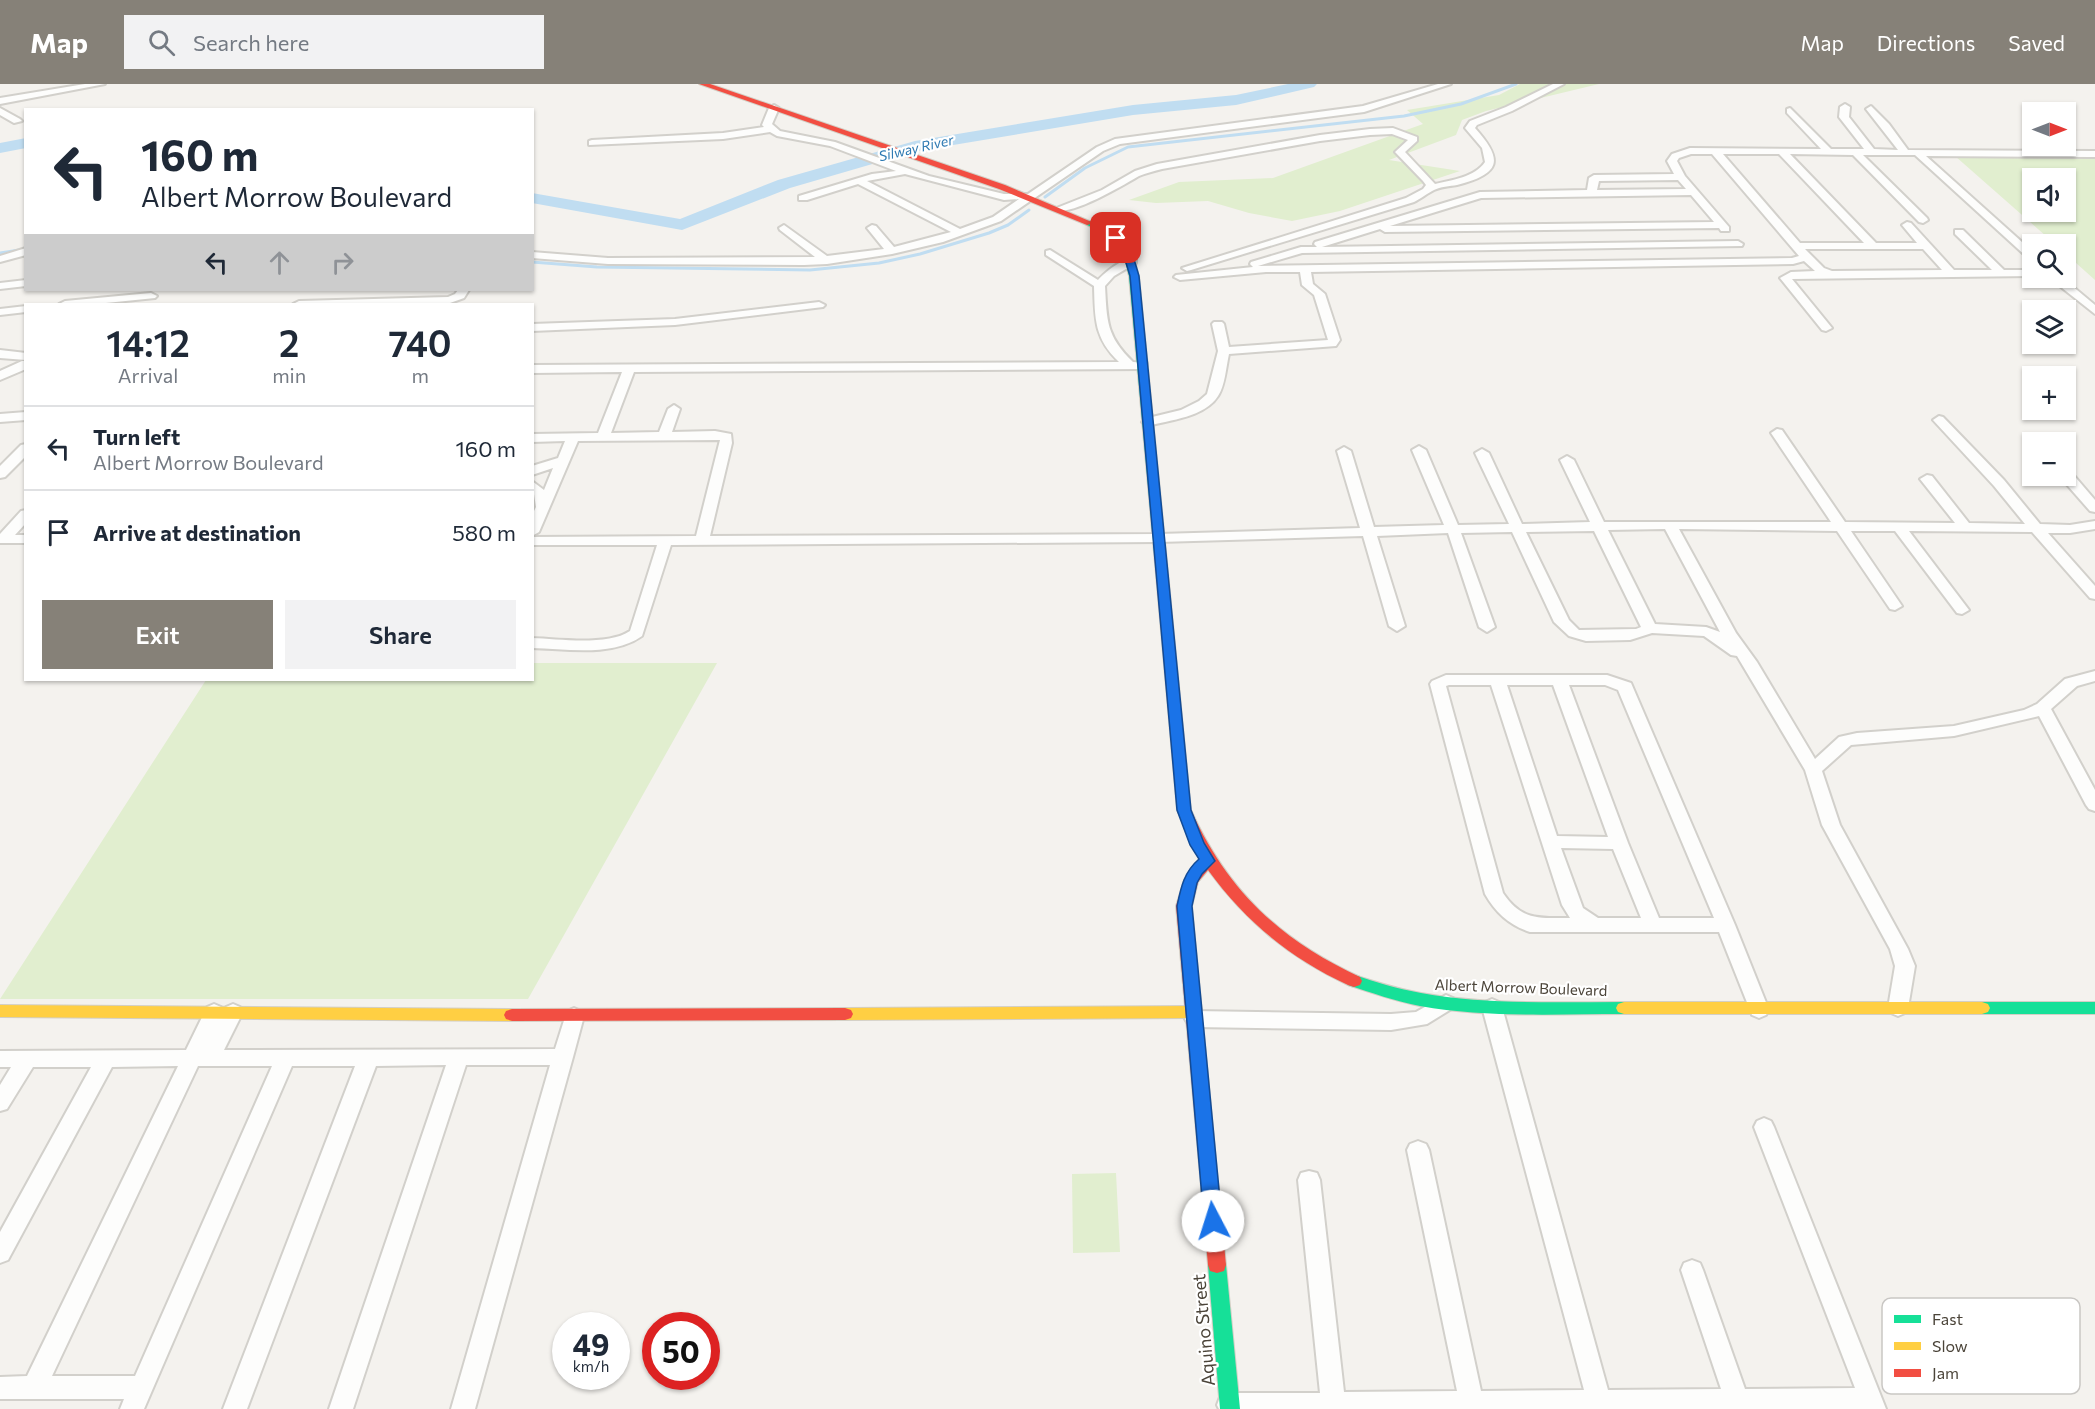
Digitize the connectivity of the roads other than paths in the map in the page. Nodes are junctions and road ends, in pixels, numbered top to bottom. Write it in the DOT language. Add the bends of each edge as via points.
graph roads {
  1 [pos="101,84"];
  2 [pos="703,84"];
  3 [pos="1447,84"];
  4 [pos="1560,84"];
  5 [pos="0,101"];
  6 [pos="1845,107"];
  7 [pos="774,108"];
  8 [pos="1870,109"];
  9 [pos="0,111"];
  10 [pos="1790,111"];
  11 [pos="17,122"];
  12 [pos="769,129"];
  13 [pos="592,144"];
  14 [pos="1827,150"];
  15 [pos="1715,151"];
  16 [pos="1781,151"];
  17 [pos="1854,151"];
  18 [pos="1870,151"];
  19 [pos="1905,152"];
  20 [pos="1918,153"];
  21 [pos="2095,154"];
  22 [pos="1614,166"];
  23 [pos="1629,166"];
  24 [pos="1674,167"];
  25 [pos="902,171"];
  26 [pos="1622,177"];
  27 [pos="1681,177"];
  28 [pos="859,181"];
  29 [pos="1430,188"];
  30 [pos="1693,192"];
  31 [pos="1592,194"];
  32 [pos="1027,197"];
  33 [pos="803,198"];
  34 [pos="1059,209"];
  35 [pos="1923,220"];
  36 [pos="1722,225"];
  37 [pos="1907,225"];
  38 [pos="784,228"];
  39 [pos="872,228"];
  40 [pos="1512,228"];
  41 [pos="1366,229"];
  42 [pos="1959,232"];
  43 [pos="960,233"];
  44 [pos="1738,244"];
  45 [pos="24,245"];
  46 [pos="1313,246"];
  47 [pos="1796,246"];
  48 [pos="1873,246"];
  49 [pos="1925,246"];
  50 [pos="1522,247"];
  51 [pos="2022,247"];
  52 [pos="0,249"];
  53 [pos="1301,250"];
  54 [pos="1325,250"];
  55 [pos="892,251"];
  56 [pos="24,252"];
  57 [pos="1050,253"];
  58 [pos="534,255"];
  59 [pos="0,259"];
  60 [pos="1808,260"];
  61 [pos="827,261"];
  62 [pos="1131,261"];
  63 [pos="1752,262"];
  64 [pos="1534,265"];
  65 [pos="1305,269"];
  66 [pos="1235,270"];
  67 [pos="1950,272"];
  68 [pos="2000,272"];
  69 [pos="2022,273"];
  70 [pos="1831,274"];
  71 [pos="1099,285"];
  72 [pos="0,286"];
  73 [pos="2068,288"];
  74 [pos="23,289"];
  75 [pos="67,291"];
  76 [pos="130,291"];
  77 [pos="462,291"];
  78 [pos="154,293"];
  79 [pos="123,299"];
  80 [pos="56,303"];
  81 [pos="76,303"];
  82 [pos="141,303"];
  83 [pos="337,303"];
  84 [pos="819,305"];
  85 [pos="24,309"];
  86 [pos="2095,311"];
  87 [pos="0,312"];
  88 [pos="1218,324"];
  89 [pos="534,328"];
  90 [pos="1826,328"];
  91 [pos="1224,351"];
  92 [pos="0,354"];
  93 [pos="24,356"];
  94 [pos="1137,366"];
  95 [pos="22,367"];
  96 [pos="630,368"];
  97 [pos="534,369"];
  98 [pos="0,376"];
  99 [pos="674,409"];
  100 [pos="24,416"];
  101 [pos="0,418"];
  102 [pos="1939,420"];
  103 [pos="1148,422"];
  104 [pos="1777,433"];
  105 [pos="664,436"];
  106 [pos="534,438"];
  107 [pos="573,438"];
  108 [pos="603,438"];
  109 [pos="24,449"];
  110 [pos="1419,450"];
  111 [pos="1344,451"];
  112 [pos="1482,453"];
  113 [pos="564,460"];
  114 [pos="1567,460"];
  115 [pos="534,470"];
  116 [pos="0,474"];
  117 [pos="1927,479"];
  118 [pos="2076,486"];
  119 [pos="534,487"];
  120 [pos="538,505"];
  121 [pos="2095,508"];
  122 [pos="24,516"];
  123 [pos="2092,522"];
  124 [pos="534,523"];
  125 [pos="1670,525"];
  126 [pos="1840,525"];
  127 [pos="1600,526"];
  128 [pos="1517,527"];
  129 [pos="1899,527"];
  130 [pos="1965,527"];
  131 [pos="2036,528"];
  132 [pos="1453,529"];
  133 [pos="1369,531"];
  134 [pos="1159,538"];
  135 [pos="2,539"];
  136 [pos="24,539"];
  137 [pos="702,539"];
  138 [pos="665,540"];
  139 [pos="534,541"];
  140 [pos="2095,595"];
  141 [pos="1895,606"];
  142 [pos="1962,610"];
  143 [pos="1397,626"];
  144 [pos="1486,627"];
  145 [pos="1649,628"];
  146 [pos="534,643"];
  147 [pos="1749,662"];
  148 [pos="2095,676"];
  149 [pos="1497,680"];
  150 [pos="1559,680"];
  151 [pos="2043,708"];
  152 [pos="1813,770"];
  153 [pos="2095,805"];
  154 [pos="1550,842"];
  155 [pos="1619,843"];
  156 [pos="1208,861"];
  157 [pos="1594,925"];
  158 [pos="1726,925"];
  159 [pos="1653,926"];
  160 [pos="1446,1003"];
  161 [pos="1492,1006"];
  162 [pos="1898,1008"];
  163 [pos="2095,1008"];
  164 [pos="1759,1010"];
  165 [pos="0,1011"];
  166 [pos="223,1012"];
  167 [pos="574,1016"];
  168 [pos="1194,1016"];
  169 [pos="563,1057"];
  170 [pos="0,1059"];
  171 [pos="27,1059"];
  172 [pos="106,1059"];
  173 [pos="201,1059"];
  174 [pos="285,1059"];
  175 [pos="368,1059"];
  176 [pos="458,1059"];
  177 [pos="0,1103"];
  178 [pos="1764,1126"];
  179 [pos="1418,1150"];
  180 [pos="1309,1180"];
  181 [pos="0,1253"];
  182 [pos="1692,1270"];
  183 [pos="0,1388"];
  184 [pos="34,1388"];
  185 [pos="137,1398"];
  186 [pos="1470,1401"];
  187 [pos="1737,1401"];
  188 [pos="1599,1402"];
  189 [pos="1874,1404"];
  190 [pos="1334,1406"];
  191 [pos="1229,1407"];
  192 [pos="234,1409"];
  193 [pos="340,1409"];
  194 [pos="463,1409"];
  1 -- 5 [label="street"];
  2 -- 7 [label="main road, Albert Morrow Boulevard"];
  3 -- 32 [label="street" via="1364,109 1118,141"];
  4 -- 29 [label="street" via="1473,123 1470,128 1490,154 1489,168 1472,177"];
  6 -- 18 [label="street" via="1844,117"];
  7 -- 12 [label="street" via="767,122"];
  7 -- 32 [label="main road, Albert Morrow Boulevard"];
  8 -- 19 [label="street"];
  9 -- 11 [label="street"];
  10 -- 14 [label="street"];
  12 -- 13 [label="street"];
  12 -- 25 [label="street" via="841,147"];
  14 -- 16 [label="street"];
  14 -- 17 [label="street"];
  15 -- 16 [label="street"];
  15 -- 24 [label="street" via="1678,154 1672,159"];
  15 -- 47 [label="street"];
  16 -- 48 [label="street"];
  17 -- 18 [label="street"];
  17 -- 35 [label="street"];
  18 -- 19 [label="street"];
  19 -- 20 [label="street"];
  20 -- 21 [label="street"];
  20 -- 51 [label="street"];
  22 -- 26 [label="street" via="1611,172"];
  23 -- 24 [label="street"];
  24 -- 27 [label="street"];
  25 -- 28 [label="street"];
  25 -- 32 [label="street" via="1004,197"];
  26 -- 27 [label="street"];
  26 -- 31 [label="street" via="1594,178"];
  27 -- 30 [label="street"];
  28 -- 33 [label="street"];
  28 -- 43 [label="street"];
  29 -- 34 [label="street" via="1422,173 1400,152 1413,142 1412,137 1382,131 1320,138 1154,168 1138,172 1106,192"];
  29 -- 66 [label="street" via="1410,200 1176,275"];
  30 -- 31 [label="street"];
  30 -- 36 [label="street"];
  31 -- 41 [label="street" via="1480,195"];
  32 -- 34 [label="main road, Albert Morrow Boulevard"];
  32 -- 43 [label="street" via="997,219"];
  34 -- 62 [label="main road, Albert Morrow Boulevard" via="1116,238"];
  36 -- 40 [label="street"];
  36 -- 44 [label="street"];
  37 -- 49 [label="street"];
  38 -- 61 [label="street"];
  39 -- 55 [label="street"];
  40 -- 41 [label="street"];
  40 -- 50 [label="street"];
  41 -- 46 [label="street"];
  42 -- 68 [label="street"];
  43 -- 55 [label="street"];
  44 -- 50 [label="street"];
  44 -- 63 [label="street"];
  45 -- 52 [label="street"];
  46 -- 53 [label="street"];
  46 -- 54 [label="street"];
  47 -- 48 [label="street"];
  47 -- 60 [label="street"];
  48 -- 49 [label="street"];
  49 -- 67 [label="street"];
  50 -- 54 [label="street"];
  50 -- 64 [label="street"];
  53 -- 54 [label="street"];
  53 -- 66 [label="street"];
  55 -- 61 [label="street"];
  56 -- 59 [label="street"];
  57 -- 71 [label="street"];
  58 -- 61 [label="street" via="609,261"];
  60 -- 63 [label="street"];
  60 -- 70 [label="street"];
  62 -- 71 [label="street"];
  62 -- 94 [label="main road, Albert Morrow Boulevard"];
  63 -- 64 [label="street"];
  64 -- 65 [label="street"];
  65 -- 66 [label="street"];
  65 -- 91 [label="street" via="1308,285 1319,294 1332,343"];
  67 -- 68 [label="street"];
  67 -- 70 [label="street"];
  68 -- 69 [label="street"];
  70 -- 90 [label="street" via="1786,278"];
  71 -- 94 [label="street" via="1103,336 1109,346"];
  72 -- 74 [label="street"];
  73 -- 86 [label="street"];
  75 -- 80 [label="street"];
  76 -- 79 [label="street"];
  77 -- 83 [label="street" via="450,300"];
  78 -- 79 [label="street"];
  78 -- 82 [label="street"];
  79 -- 81 [label="street"];
  84 -- 89 [label="street" via="675,322"];
  85 -- 87 [label="street"];
  88 -- 91 [label="street"];
  91 -- 103 [label="street" via="1213,395 1185,413"];
  92 -- 93 [label="street"];
  94 -- 96 [label="street"];
  94 -- 103 [label="main road, Albert Morrow Boulevard"];
  95 -- 98 [label="street"];
  96 -- 97 [label="street"];
  96 -- 108 [label="street"];
  99 -- 105 [label="street"];
  100 -- 101 [label="street"];
  102 -- 131 [label="street"];
  103 -- 134 [label="main road, Albert Morrow Boulevard"];
  104 -- 126 [label="street"];
  105 -- 108 [label="street"];
  105 -- 137 [label="street" via="715,435 727,439"];
  106 -- 107 [label="street"];
  107 -- 108 [label="street"];
  107 -- 113 [label="street"];
  109 -- 116 [label="street"];
  110 -- 132 [label="street"];
  111 -- 133 [label="street"];
  112 -- 128 [label="street"];
  113 -- 115 [label="street"];
  113 -- 120 [label="street"];
  114 -- 127 [label="street"];
  117 -- 130 [label="street"];
  118 -- 121 [label="street"];
  119 -- 120 [label="street" via="540,494"];
  120 -- 124 [label="street"];
  122 -- 135 [label="street"];
  123 -- 131 [label="street" via="2070,529"];
  125 -- 126 [label="street"];
  125 -- 127 [label="street"];
  125 -- 147 [label="street" via="1729,634"];
  126 -- 129 [label="street"];
  126 -- 141 [label="street"];
  127 -- 128 [label="street"];
  127 -- 145 [label="street"];
  128 -- 132 [label="street"];
  128 -- 145 [label="street" via="1562,621 1574,633 1614,636 1641,633"];
  129 -- 130 [label="street"];
  129 -- 142 [label="street"];
  130 -- 131 [label="street"];
  131 -- 140 [label="street"];
  132 -- 133 [label="street"];
  132 -- 144 [label="street"];
  133 -- 134 [label="street"];
  133 -- 143 [label="street"];
  134 -- 137 [label="street"];
  134 -- 156 [label="main road, Albert Morrow Boulevard" via="1184,810 1197,845"];
  135 -- 136 [label="street"];
  137 -- 138 [label="street"];
  138 -- 139 [label="street"];
  138 -- 146 [label="street" via="637,633 632,638 619,643"];
  145 -- 147 [label="street" via="1706,632"];
  147 -- 152 [label="street"];
  148 -- 151 [label="street" via="2071,682"];
  149 -- 150 [label="street"];
  149 -- 154 [label="street"];
  149 -- 157 [label="street" via="1446,680 1438,684 1494,894 1512,917 1530,925"];
  150 -- 155 [label="street"];
  150 -- 158 [label="street" via="1607,680 1625,687"];
  151 -- 152 [label="street" via="1954,732 1845,741"];
  151 -- 153 [label="street"];
  152 -- 162 [label="street" via="1831,825 1905,966"];
  154 -- 155 [label="street"];
  154 -- 157 [label="street" via="1571,905"];
  155 -- 159 [label="street"];
  156 -- 160 [label="main road, Albert Morrow Boulevard" via="1262,921 1322,967 1380,990"];
  156 -- 168 [label="main road, Aquino Street" via="1196,870 1189,883 1184,906"];
  157 -- 159 [label="street"];
  158 -- 159 [label="street"];
  158 -- 164 [label="street"];
  160 -- 161 [label="main road, Albert Morrow Boulevard"];
  160 -- 168 [label="street" via="1420,1019 1391,1022"];
  161 -- 164 [label="main road, Albert Morrow Boulevard"];
  161 -- 188 [label="street"];
  162 -- 163 [label="main road, Albert Morrow Boulevard"];
  162 -- 164 [label="main road, Albert Morrow Boulevard"];
  165 -- 166 [label="main road"];
  166 -- 167 [label="main road"];
  166 -- 173 [label="street"];
  167 -- 168 [label="main road"];
  167 -- 169 [label="street"];
  168 -- 191 [label="main road, Aquino Street"];
  169 -- 176 [label="street"];
  169 -- 194 [label="street"];
  170 -- 171 [label="street"];
  171 -- 172 [label="street"];
  171 -- 177 [label="street"];
  172 -- 173 [label="street"];
  172 -- 181 [label="street"];
  173 -- 174 [label="street"];
  173 -- 184 [label="street"];
  174 -- 175 [label="street"];
  174 -- 185 [label="street"];
  175 -- 176 [label="street"];
  175 -- 192 [label="street"];
  176 -- 193 [label="street"];
  178 -- 189 [label="street"];
  179 -- 186 [label="street"];
  180 -- 190 [label="street"];
  182 -- 187 [label="street"];
  183 -- 184 [label="street"];
  184 -- 185 [label="street"];
  186 -- 188 [label="street"];
  186 -- 190 [label="street"];
  187 -- 188 [label="street"];
  187 -- 189 [label="street"];
  190 -- 191 [label="street"];
}
